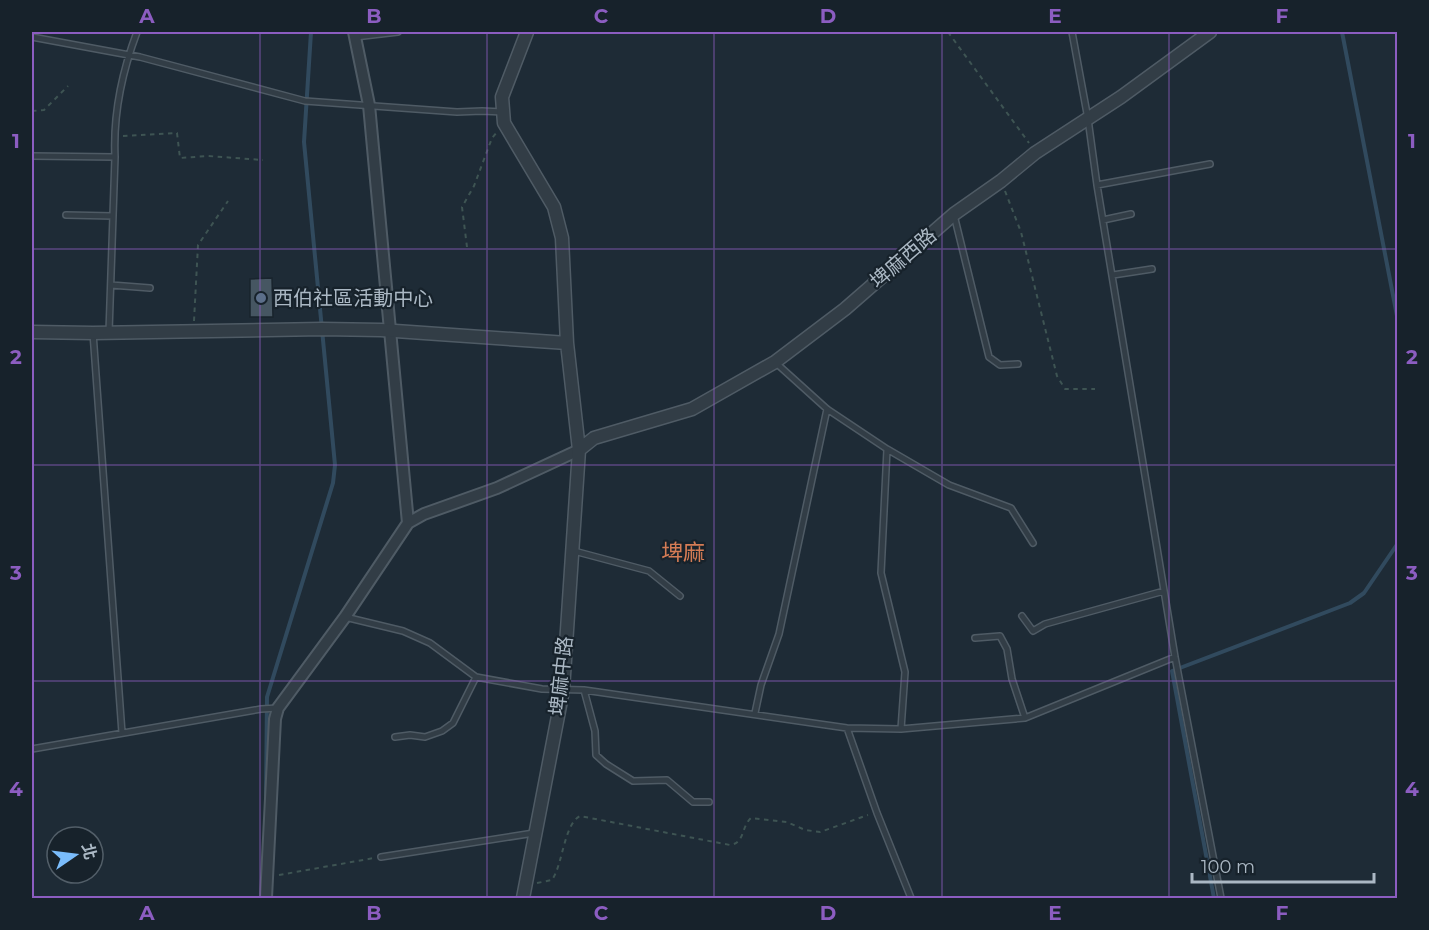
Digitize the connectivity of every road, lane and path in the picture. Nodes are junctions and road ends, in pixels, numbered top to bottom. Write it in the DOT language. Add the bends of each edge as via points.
graph roads {
  1 [pos="53,32"];
  2 [pos="137,32"];
  3 [pos="398,32"];
  4 [pos="527,32"];
  5 [pos="948,32"];
  6 [pos="1072,32"];
  7 [pos="1210,32"];
  8 [pos="354,34"];
  9 [pos="32,37"];
  10 [pos="50,39"];
  11 [pos="128,55"];
  12 [pos="68,86"];
  13 [pos="369,105"];
  14 [pos="32,111"];
  15 [pos="503,117"];
  16 [pos="1088,119"];
  17 [pos="114,136"];
  18 [pos="1035,153"];
  19 [pos="32,156"];
  20 [pos="115,157"];
  21 [pos="263,160"];
  22 [pos="1210,164"];
  23 [pos="1001,181"];
  24 [pos="1097,185"];
  25 [pos="228,201"];
  26 [pos="954,214"];
  27 [pos="1131,214"];
  28 [pos="66,215"];
  29 [pos="113,216"];
  30 [pos="1103,220"];
  31 [pos="467,247"];
  32 [pos="1152,268"];
  33 [pos="1113,275"];
  34 [pos="111,285"];
  35 [pos="150,288"];
  36 [pos="193,331"];
  37 [pos="32,332"];
  38 [pos="110,332"];
  39 [pos="391,332"];
  40 [pos="93,333"];
  41 [pos="567,344"];
  42 [pos="775,362"];
  43 [pos="1018,364"];
  44 [pos="1095,389"];
  45 [pos="827,409"];
  46 [pos="887,449"];
  47 [pos="579,450"];
  48 [pos="408,523"];
  49 [pos="1033,543"];
  50 [pos="572,550"];
  51 [pos="1164,591"];
  52 [pos="680,596"];
  53 [pos="1022,616"];
  54 [pos="345,617"];
  55 [pos="975,638"];
  56 [pos="1176,660"];
  57 [pos="476,677"];
  58 [pos="563,690"];
  59 [pos="584,690"];
  60 [pos="278,708"];
  61 [pos="755,713"];
  62 [pos="1025,718"];
  63 [pos="847,728"];
  64 [pos="901,729"];
  65 [pos="122,733"];
  66 [pos="395,737"];
  67 [pos="32,749"];
  68 [pos="709,802"];
  69 [pos="877,813"];
  70 [pos="534,833"];
  71 [pos="381,857"];
  72 [pos="268,877"];
  73 [pos="525,884"];
  74 [pos="266,898"];
  75 [pos="523,898"];
  76 [pos="911,898"];
  77 [pos="1221,898"];
  1 -- 10 [label="lane"];
  2 -- 11 [label="lane"];
  3 -- 8 [label="lane"];
  4 -- 15 [label="street" via="502,97"];
  5 -- 18 [label="path"];
  6 -- 16 [label="lane"];
  7 -- 16 [label="street, 埤麻西路"];
  8 -- 13 [label="street"];
  9 -- 10 [label="lane"];
  10 -- 11 [label="lane"];
  11 -- 13 [label="lane" via="305,101"];
  11 -- 17 [label="lane" via="117,99"];
  12 -- 14 [label="path" via="45,110"];
  13 -- 15 [label="lane" via="482,111"];
  13 -- 39 [label="street"];
  15 -- 31 [label="path" via="462,207"];
  15 -- 41 [label="street, 埤麻中路" via="554,207 562,238"];
  16 -- 18 [label="street, 埤麻西路"];
  16 -- 24 [label="lane"];
  17 -- 20 [label="lane"];
  17 -- 21 [label="path" via="177,133 180,158"];
  18 -- 23 [label="street, 埤麻西路"];
  19 -- 20 [label="lane"];
  20 -- 29 [label="lane"];
  22 -- 24 [label="lane"];
  23 -- 26 [label="street, 埤麻西路"];
  23 -- 44 [label="path" via="1021,232 1057,376 1065,389"];
  24 -- 30 [label="lane"];
  25 -- 36 [label="path" via="198,244"];
  26 -- 42 [label="street, 埤麻西路" via="845,309"];
  26 -- 43 [label="lane" via="990,357 1000,365"];
  27 -- 30 [label="lane"];
  28 -- 29 [label="lane"];
  29 -- 34 [label="lane"];
  30 -- 33 [label="lane"];
  32 -- 33 [label="lane"];
  33 -- 51 [label="lane"];
  34 -- 35 [label="lane"];
  34 -- 38 [label="lane"];
  36 -- 38 [label="street"];
  36 -- 39 [label="street"];
  37 -- 40 [label="street"];
  38 -- 40 [label="street"];
  39 -- 41 [label="street"];
  39 -- 48 [label="street"];
  40 -- 65 [label="lane"];
  41 -- 47 [label="street, 埤麻中路"];
  42 -- 45 [label="lane"];
  42 -- 47 [label="street, 埤麻西路" via="692,409 594,438"];
  45 -- 46 [label="lane"];
  45 -- 61 [label="lane" via="779,634"];
  46 -- 49 [label="lane" via="949,485 1011,508"];
  46 -- 64 [label="lane" via="881,573 904,672"];
  47 -- 48 [label="street"];
  47 -- 50 [label="street, 埤麻中路"];
  48 -- 54 [label="street"];
  50 -- 52 [label="lane" via="649,571"];
  50 -- 58 [label="street, 埤麻中路"];
  51 -- 53 [label="lane" via="1045,624 1033,631"];
  51 -- 56 [label="lane"];
  54 -- 57 [label="lane" via="403,631 430,643"];
  54 -- 60 [label="street"];
  55 -- 62 [label="lane" via="1000,636"];
  56 -- 62 [label="lane"];
  56 -- 77 [label="lane"];
  57 -- 58 [label="lane"];
  57 -- 66 [label="lane" via="453,723 425,737"];
  58 -- 59 [label="lane"];
  58 -- 70 [label="street, 埤麻中路"];
  59 -- 61 [label="lane"];
  59 -- 68 [label="lane" via="592,712 596,755 606,764 633,781 667,780 693,802"];
  60 -- 65 [label="lane"];
  60 -- 72 [label="street"];
  61 -- 63 [label="lane"];
  62 -- 64 [label="lane"];
  63 -- 64 [label="lane"];
  63 -- 69 [label="lane"];
  65 -- 67 [label="lane"];
  69 -- 73 [label="path" via="820,832 787,822 751,818 740,841 730,845 580,816 570,827 552,880"];
  69 -- 76 [label="lane"];
  70 -- 71 [label="lane"];
  70 -- 73 [label="street, 埤麻中路"];
  71 -- 72 [label="path"];
  72 -- 74 [label="street"];
  73 -- 75 [label="street, 埤麻中路"];
}
